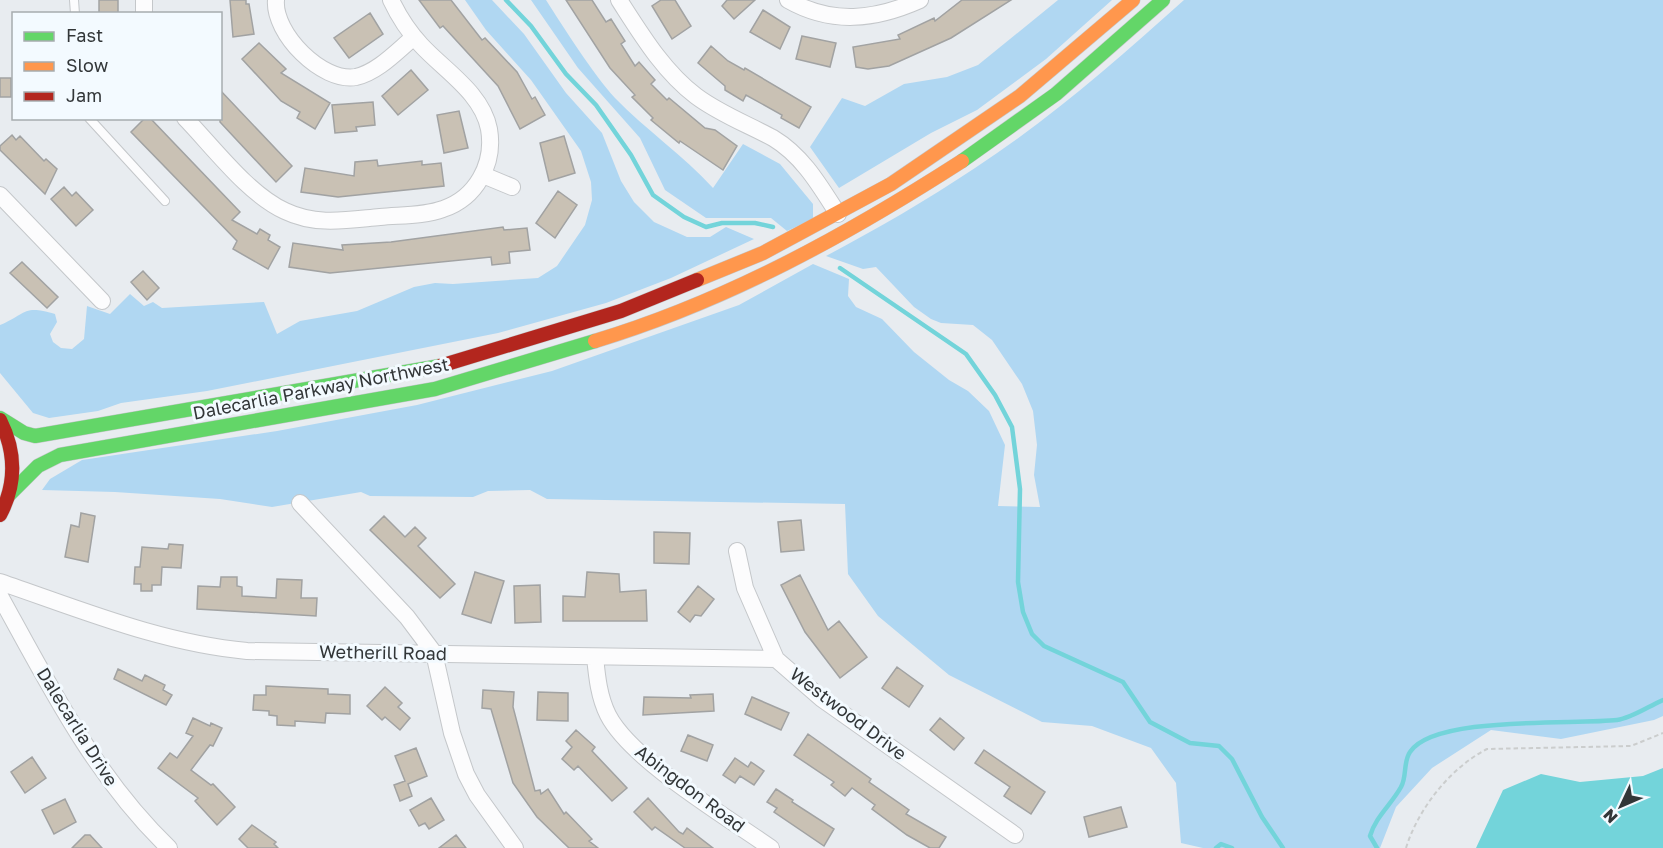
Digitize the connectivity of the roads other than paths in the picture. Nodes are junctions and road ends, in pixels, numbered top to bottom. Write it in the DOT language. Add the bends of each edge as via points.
graph roads {
  1 [pos="276,0"];
  2 [pos="391,0"];
  3 [pos="619,0"];
  4 [pos="788,0"];
  5 [pos="920,0"];
  6 [pos="1133,0"];
  7 [pos="1164,0"];
  8 [pos="414,37"];
  9 [pos="91,120"];
  10 [pos="187,120"];
  11 [pos="483,175"];
  12 [pos="512,187"];
  13 [pos="0,195"];
  14 [pos="165,201"];
  15 [pos="838,214"];
  16 [pos="102,301"];
  17 [pos="0,419"];
  18 [pos="9,495"];
  19 [pos="300,503"];
  20 [pos="0,515"];
  21 [pos="737,551"];
  22 [pos="0,582"];
  23 [pos="0,596"];
  24 [pos="434,653"];
  25 [pos="595,657"];
  26 [pos="776,659"];
  27 [pos="1015,835"];
  28 [pos="169,848"];
  29 [pos="515,848"];
  30 [pos="771,848"];
  1 -- 8 [label="street" via="278,20 285,33 318,67 335,75 365,74"];
  2 -- 8 [label="street"];
  3 -- 15 [label="street" via="676,78 708,104 774,139 792,153 813,175"];
  4 -- 5 [label="street" via="822,14 854,18 883,14"];
  6 -- 15 [label="main road, Dalecarlia Parkway Northwest" via="1007,106 930,159"];
  7 -- 18 [label="main road, Dalecarlia Parkway Northwest" via="1073,80 981,150 873,218 771,272 627,331 435,389 52,457 32,468"];
  8 -- 11 [label="street" via="470,92 482,110 490,144"];
  9 -- 14 [label="lane"];
  10 -- 11 [label="street" via="261,195 283,210 308,219 334,222 433,212 458,202"];
  11 -- 12 [label="street"];
  13 -- 16 [label="street"];
  15 -- 17 [label="main road, Dalecarlia Parkway Northwest" via="763,253 621,311 432,368 35,436"];
  17 -- 18 [label="main road" via="9,436 13,459"];
  18 -- 20 [label="main road"];
  19 -- 24 [label="street" via="407,617"];
  21 -- 26 [label="street, Westwood Drive" via="745,588"];
  22 -- 24 [label="street, Wetherill Road" via="192,645 247,651"];
  23 -- 28 [label="street, Dalecarlia Drive" via="55,697 105,776"];
  24 -- 25 [label="street, Wetherill Road"];
  24 -- 29 [label="street" via="462,764 477,795"];
  25 -- 26 [label="street, Wetherill Road"];
  25 -- 30 [label="street, Abingdon Road" via="598,684 608,714 627,741 647,760"];
  26 -- 27 [label="street, Westwood Drive" via="822,699"];
}
